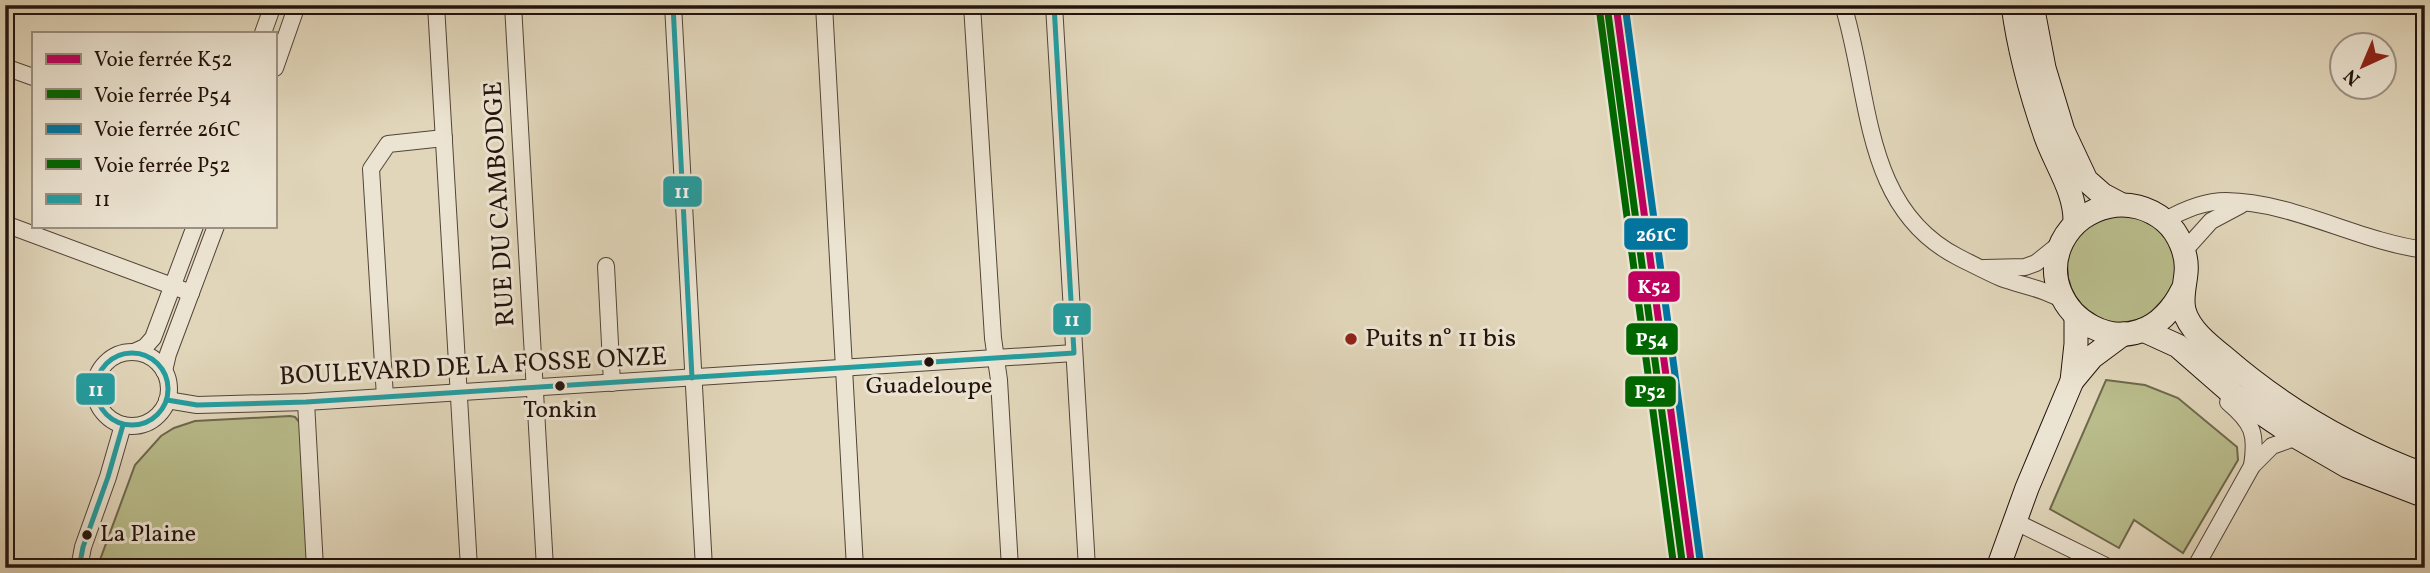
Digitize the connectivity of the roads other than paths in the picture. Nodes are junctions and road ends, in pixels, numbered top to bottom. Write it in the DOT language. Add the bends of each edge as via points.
graph roads {
  1 [pos="273,5"];
  2 [pos="436,5"];
  3 [pos="513,5"];
  4 [pos="673,5"];
  5 [pos="824,5"];
  6 [pos="972,5"];
  7 [pos="1054,5"];
  8 [pos="1843,5"];
  9 [pos="2013,5"];
  10 [pos="2032,5"];
  11 [pos="292,7"];
  12 [pos="263,32"];
  13 [pos="276,64"];
  14 [pos="5,67"];
  15 [pos="32,77"];
  16 [pos="444,138"];
  17 [pos="2120,204"];
  18 [pos="2244,204"];
  19 [pos="2164,221"];
  20 [pos="5,224"];
  21 [pos="194,228"];
  22 [pos="215,228"];
  23 [pos="2069,233"];
  24 [pos="2425,250"];
  25 [pos="2183,251"];
  26 [pos="606,266"];
  27 [pos="1984,268"];
  28 [pos="173,286"];
  29 [pos="2183,289"];
  30 [pos="191,293"];
  31 [pos="2071,309"];
  32 [pos="2133,332"];
  33 [pos="134,352"];
  34 [pos="1074,353"];
  35 [pos="996,359"];
  36 [pos="2200,366"];
  37 [pos="843,368"];
  38 [pos="164,371"];
  39 [pos="692,378"];
  40 [pos="2072,381"];
  41 [pos="612,383"];
  42 [pos="535,388"];
  43 [pos="460,393"];
  44 [pos="385,397"];
  45 [pos="167,400"];
  46 [pos="306,402"];
  47 [pos="123,425"];
  48 [pos="2297,437"];
  49 [pos="2252,466"];
  50 [pos="2425,475"];
  51 [pos="2425,496"];
  52 [pos="2014,521"];
  53 [pos="79,568"];
  54 [pos="315,568"];
  55 [pos="469,568"];
  56 [pos="545,568"];
  57 [pos="704,568"];
  58 [pos="855,568"];
  59 [pos="1010,568"];
  60 [pos="1087,568"];
  61 [pos="1998,568"];
  62 [pos="2110,568"];
  63 [pos="2195,568"];
  1 -- 12 [label="street"];
  2 -- 16 [label="street"];
  3 -- 42 [label="street, RUE DU CAMBODGE"];
  4 -- 39 [label="street"];
  5 -- 37 [label="street"];
  6 -- 35 [label="street"];
  7 -- 34 [label="street"];
  8 -- 27 [label="street" via="1873,143 1891,191 1925,234 1957,257"];
  9 -- 23 [label="main road" via="2033,101 2072,195 2076,212"];
  10 -- 17 [label="main road" via="2063,131 2086,180"];
  11 -- 13 [label="street"];
  14 -- 15 [label="street"];
  16 -- 43 [label="street"];
  16 -- 44 [label="street" via="388,144 371,169"];
  17 -- 19 [label="main road" via="2137,206"];
  17 -- 23 [label="main road" via="2088,213"];
  18 -- 19 [label="street" via="2206,203"];
  18 -- 24 [label="street" via="2276,209 2398,247"];
  18 -- 25 [label="street" via="2211,221"];
  19 -- 25 [label="main road"];
  20 -- 28 [label="street"];
  21 -- 28 [label="street"];
  22 -- 30 [label="street"];
  23 -- 27 [label="street" via="2036,263"];
  23 -- 31 [label="main road" via="2056,266 2060,291"];
  25 -- 29 [label="main road"];
  26 -- 41 [label="street"];
  27 -- 31 [label="street" via="2054,295"];
  28 -- 30 [label="street"];
  28 -- 33 [label="street" via="153,338"];
  29 -- 32 [label="main road" via="2175,307 2161,321"];
  29 -- 50 [label="main road" via="2184,310 2192,326 2247,378 2338,437"];
  30 -- 38 [label="street"];
  31 -- 32 [label="main road" via="2090,326 2106,332"];
  31 -- 40 [label="main road" via="2077,344"];
  32 -- 36 [label="main road" via="2178,345"];
  32 -- 40 [label="main road" via="2092,357"];
  33 -- 38 [label="street" via="156,361"];
  33 -- 47 [label="street" via="107,361 95,386 103,411"];
  34 -- 35 [label="street, BOULEVARD DE LA FOSSE ONZE"];
  34 -- 60 [label="street"];
  35 -- 37 [label="street, BOULEVARD DE LA FOSSE ONZE"];
  35 -- 59 [label="street"];
  36 -- 48 [label="main road"];
  36 -- 49 [label="street" via="2215,392 2251,426"];
  37 -- 39 [label="street, BOULEVARD DE LA FOSSE ONZE"];
  37 -- 58 [label="street"];
  38 -- 45 [label="street"];
  39 -- 41 [label="street, BOULEVARD DE LA FOSSE ONZE"];
  39 -- 57 [label="street"];
  40 -- 52 [label="main road"];
  41 -- 42 [label="street, BOULEVARD DE LA FOSSE ONZE"];
  42 -- 43 [label="street, BOULEVARD DE LA FOSSE ONZE"];
  42 -- 56 [label="street, RUE DU CAMBODGE"];
  43 -- 44 [label="street, BOULEVARD DE LA FOSSE ONZE"];
  43 -- 55 [label="street"];
  44 -- 46 [label="street, BOULEVARD DE LA FOSSE ONZE"];
  45 -- 46 [label="street, BOULEVARD DE LA FOSSE ONZE" via="197,405"];
  45 -- 47 [label="street" via="155,418"];
  46 -- 54 [label="street"];
  47 -- 53 [label="street"];
  48 -- 49 [label="street" via="2272,446"];
  48 -- 51 [label="main road" via="2347,466"];
  49 -- 63 [label="street"];
  52 -- 61 [label="main road"];
  52 -- 62 [label="street"];
}
